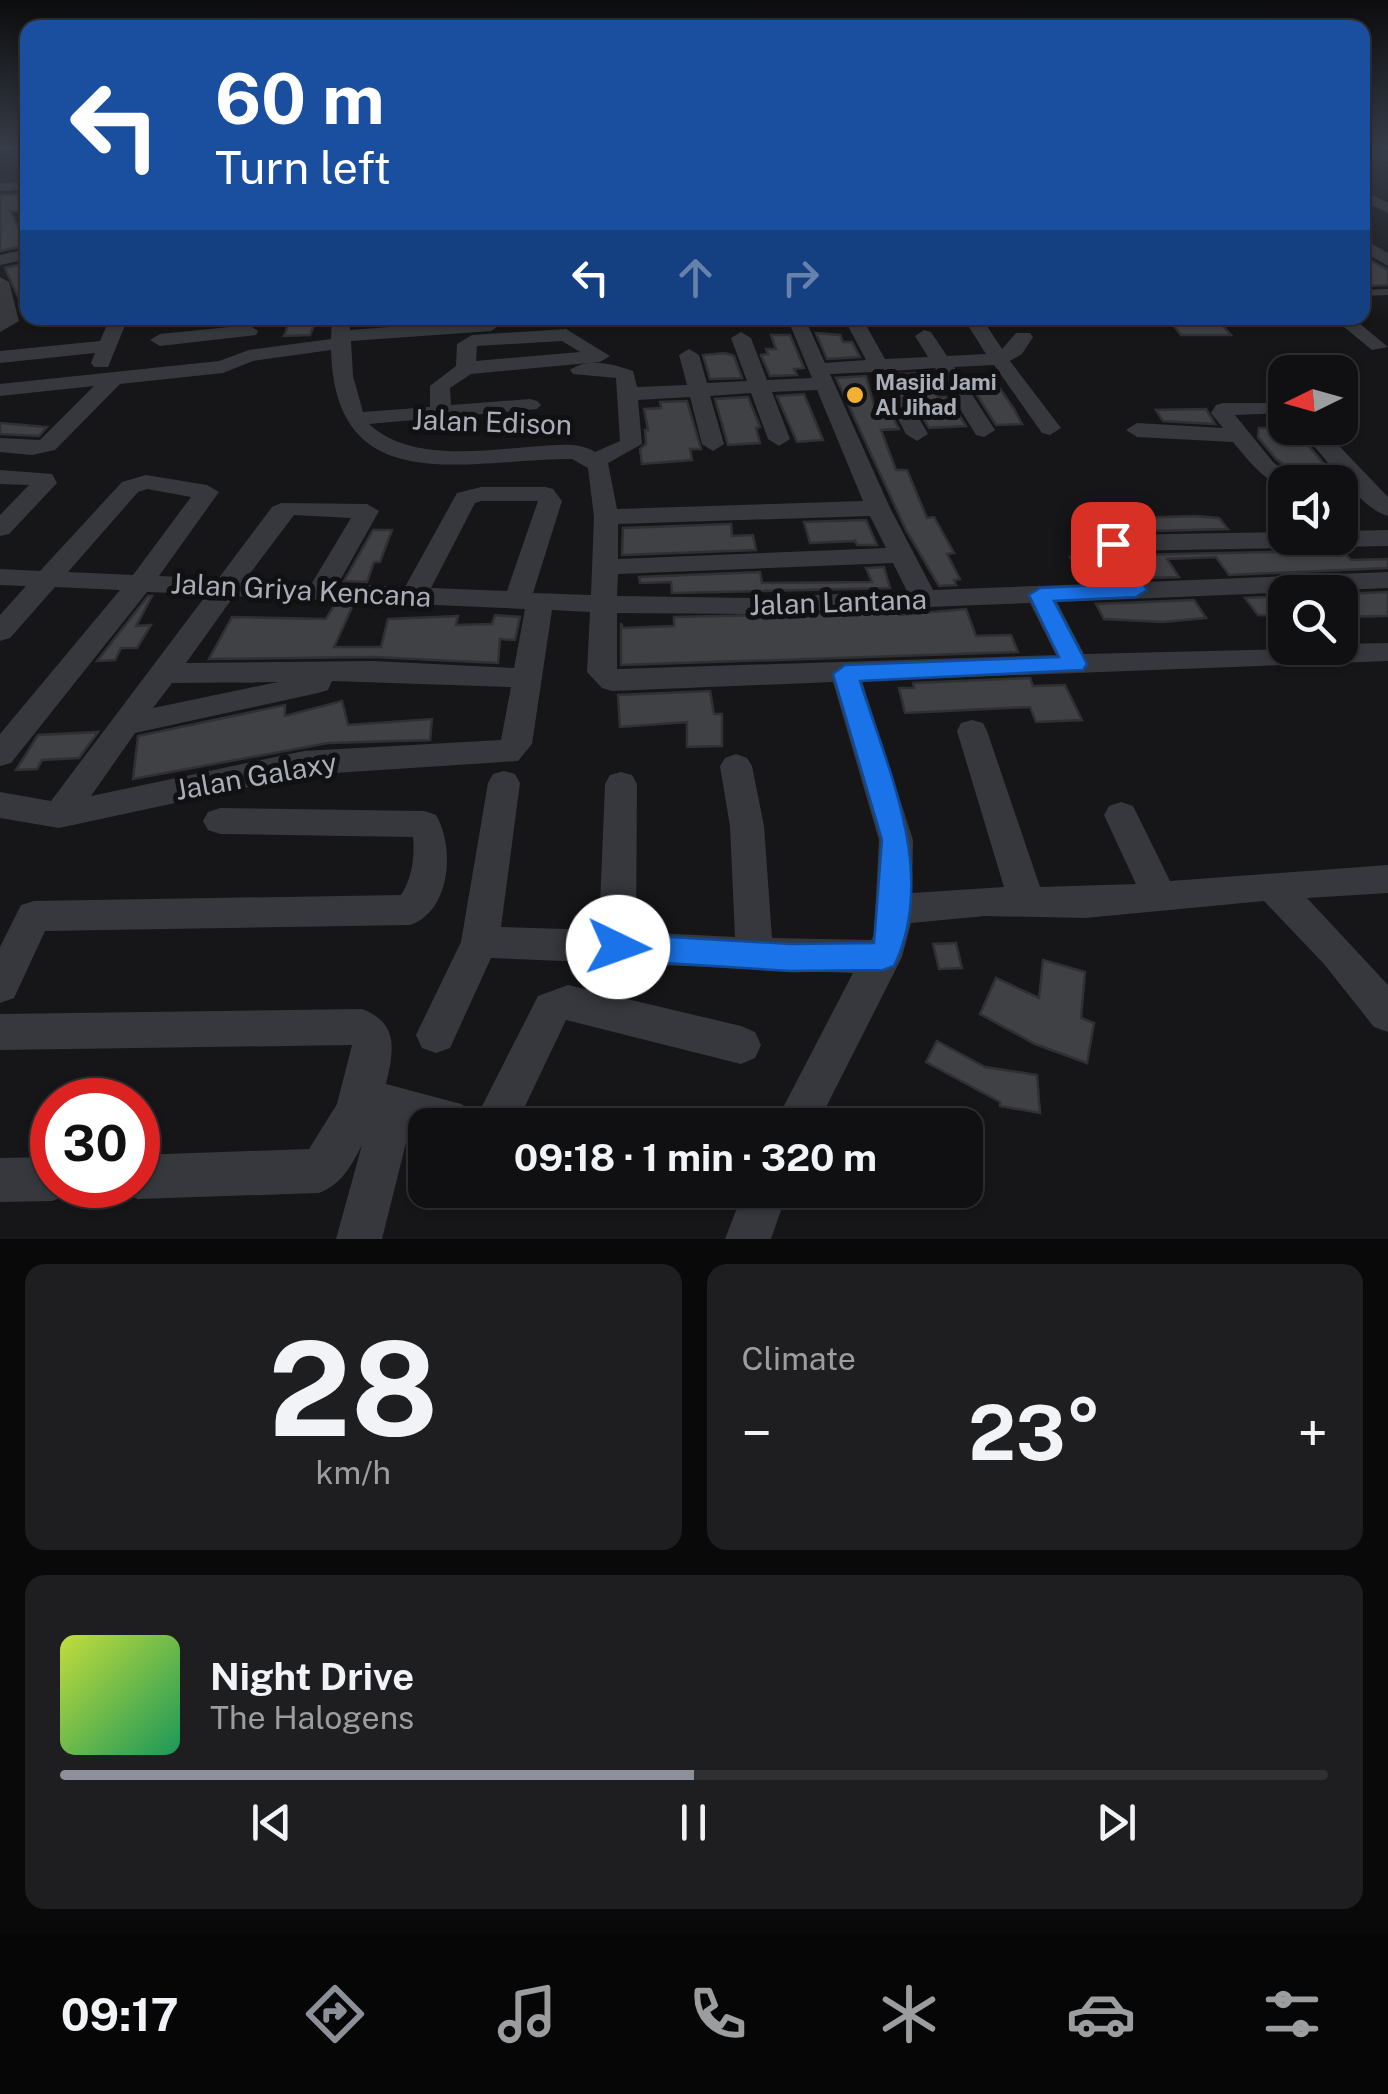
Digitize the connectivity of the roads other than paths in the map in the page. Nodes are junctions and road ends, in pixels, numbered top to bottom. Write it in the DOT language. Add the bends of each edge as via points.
graph roads {
  1 [pos="0,282"];
  2 [pos="116,325"];
  3 [pos="188,325"];
  4 [pos="427,325"];
  5 [pos="857,325"];
  6 [pos="1351,325"];
  7 [pos="0,326"];
  8 [pos="800,327"];
  9 [pos="978,327"];
  10 [pos="249,332"];
  11 [pos="341,332"];
  12 [pos="924,336"];
  13 [pos="184,337"];
  14 [pos="1022,337"];
  15 [pos="741,338"];
  16 [pos="160,340"];
  17 [pos="107,346"];
  18 [pos="1379,346"];
  19 [pos="690,355"];
  20 [pos="0,357"];
  21 [pos="999,359"];
  22 [pos="942,362"];
  23 [pos="879,366"];
  24 [pos="466,368"];
  25 [pos="821,376"];
  26 [pos="104,379"];
  27 [pos="445,382"];
  28 [pos="761,387"];
  29 [pos="0,390"];
  30 [pos="698,391"];
  31 [pos="629,394"];
  32 [pos="0,400"];
  33 [pos="530,406"];
  34 [pos="84,408"];
  35 [pos="1268,408"];
  36 [pos="441,412"];
  37 [pos="356,419"];
  38 [pos="1050,428"];
  39 [pos="984,430"];
  40 [pos="1138,430"];
  41 [pos="917,434"];
  42 [pos="1240,436"];
  43 [pos="780,439"];
  44 [pos="713,444"];
  45 [pos="0,445"];
  46 [pos="1328,445"];
  47 [pos="594,461"];
  48 [pos="1268,470"];
  49 [pos="0,476"];
  50 [pos="1377,490"];
  51 [pos="878,508"];
  52 [pos="1388,509"];
  53 [pos="606,516"];
  54 [pos="0,529"];
  55 [pos="1388,538"];
  56 [pos="903,555"];
  57 [pos="604,567"];
  58 [pos="0,577"];
  59 [pos="45,578"];
  60 [pos="1388,580"];
  61 [pos="141,582"];
  62 [pos="223,588"];
  63 [pos="1136,590"];
  64 [pos="320,592"];
  65 [pos="1040,595"];
  66 [pos="414,596"];
  67 [pos="528,600"];
  68 [pos="925,600"];
  69 [pos="601,604"];
  70 [pos="0,632"];
  71 [pos="1388,652"];
  72 [pos="1075,664"];
  73 [pos="374,672"];
  74 [pos="163,673"];
  75 [pos="845,674"];
  76 [pos="525,678"];
  77 [pos="130,724"];
  78 [pos="972,731"];
  79 [pos="0,755"];
  80 [pos="509,765"];
  81 [pos="736,766"];
  82 [pos="621,784"];
  83 [pos="0,804"];
  84 [pos="59,815"];
  85 [pos="1121,815"];
  86 [pos="220,820"];
  87 [pos="1388,879"];
  88 [pos="1272,886"];
  89 [pos="1160,897"];
  90 [pos="1028,903"];
  91 [pos="895,910"];
  92 [pos="480,942"];
  93 [pos="618,947"];
  94 [pos="754,954"];
  95 [pos="883,956"];
  96 [pos="3,973"];
  97 [pos="1388,1014"];
  98 [pos="0,1032"];
  99 [pos="436,1035"];
  100 [pos="741,1045"];
  101 [pos="378,1102"];
  102 [pos="502,1108"];
  103 [pos="805,1108"];
  104 [pos="408,1110"];
  105 [pos="160,1177"];
  106 [pos="30,1179"];
  107 [pos="0,1180"];
  108 [pos="759,1208"];
  109 [pos="360,1239"];
  110 [pos="748,1239"];
  1 -- 7 [label="street" via="10,321"];
  2 -- 17 [label="street"];
  3 -- 13 [label="street"];
  4 -- 11 [label="street"];
  5 -- 23 [label="street"];
  6 -- 18 [label="street"];
  8 -- 25 [label="street"];
  9 -- 21 [label="street"];
  10 -- 13 [label="street"];
  11 -- 26 [label="street" via="223,367"];
  11 -- 37 [label="street"];
  12 -- 22 [label="street"];
  13 -- 16 [label="street"];
  14 -- 21 [label="street"];
  15 -- 28 [label="street"];
  17 -- 20 [label="street"];
  17 -- 26 [label="street"];
  19 -- 30 [label="street"];
  21 -- 22 [label="street"];
  21 -- 38 [label="street"];
  22 -- 23 [label="street"];
  22 -- 39 [label="street"];
  23 -- 25 [label="street"];
  23 -- 41 [label="street"];
  24 -- 24 [label="street" via="472,341 569,335 600,356"];
  24 -- 27 [label="street"];
  25 -- 28 [label="street"];
  25 -- 51 [label="street"];
  26 -- 29 [label="street"];
  26 -- 34 [label="street"];
  27 -- 31 [label="street" via="609,369 626,376"];
  27 -- 36 [label="street"];
  28 -- 30 [label="street"];
  28 -- 43 [label="street"];
  30 -- 31 [label="street"];
  30 -- 44 [label="street"];
  31 -- 47 [label="street" via="632,442"];
  32 -- 34 [label="street"];
  33 -- 36 [label="street"];
  34 -- 45 [label="street" via="48,445"];
  35 -- 42 [label="street" via="1223,409"];
  36 -- 37 [label="street"];
  37 -- 47 [label="street, Jalan Edison" via="372,440 403,451 562,451"];
  40 -- 42 [label="street"];
  42 -- 48 [label="street"];
  46 -- 50 [label="street"];
  47 -- 53 [label="street, Jalan Edison"];
  49 -- 54 [label="street" via="45,483"];
  50 -- 52 [label="street"];
  51 -- 53 [label="street"];
  51 -- 56 [label="street"];
  53 -- 57 [label="street, Jalan Edison"];
  55 -- 63 [label="street" via="1113,544"];
  56 -- 57 [label="street"];
  56 -- 68 [label="street"];
  57 -- 69 [label="street, Jalan Edison"];
  58 -- 59 [label="street, Jalan Griya Kencana"];
  59 -- 61 [label="street, Jalan Griya Kencana"];
  59 -- 61 [label="street" via="130,487 146,482 207,492"];
  59 -- 70 [label="street"];
  60 -- 63 [label="street, Jalan Lantana"];
  61 -- 62 [label="street, Jalan Griya Kencana"];
  61 -- 79 [label="street"];
  62 -- 64 [label="street, Jalan Griya Kencana"];
  62 -- 64 [label="street" via="286,509 368,512"];
  62 -- 74 [label="street"];
  63 -- 65 [label="street, Jalan Lantana"];
  64 -- 66 [label="street, Jalan Griya Kencana"];
  65 -- 68 [label="street, Jalan Lantana"];
  65 -- 72 [label="street"];
  66 -- 67 [label="street, Jalan Griya Kencana"];
  66 -- 67 [label="street" via="465,498 545,494 550,501"];
  67 -- 69 [label="street, Jalan Griya Kencana"];
  67 -- 76 [label="street"];
  68 -- 69 [label="street, Jalan Lantana"];
  69 -- 75 [label="street" via="602,672 612,680"];
  71 -- 72 [label="street"];
  72 -- 75 [label="street"];
  73 -- 74 [label="street"];
  73 -- 76 [label="street"];
  73 -- 77 [label="street"];
  74 -- 77 [label="street"];
  75 -- 91 [label="street" via="889,817"];
  76 -- 80 [label="street"];
  77 -- 84 [label="street"];
  78 -- 90 [label="street"];
  80 -- 84 [label="street, Jalan Galaxy" via="502,755 304,763"];
  80 -- 92 [label="street"];
  81 -- 94 [label="street" via="747,826"];
  82 -- 93 [label="street"];
  83 -- 84 [label="street, Jalan Galaxy"];
  85 -- 89 [label="street"];
  86 -- 96 [label="street" via="424,824 432,842 422,894 410,910 34,916"];
  87 -- 88 [label="street"];
  88 -- 89 [label="street"];
  88 -- 97 [label="street"];
  89 -- 90 [label="street"];
  90 -- 91 [label="street"];
  91 -- 95 [label="street"];
  92 -- 93 [label="street"];
  92 -- 99 [label="street"];
  93 -- 94 [label="street"];
  94 -- 95 [label="street"];
  95 -- 103 [label="street"];
  98 -- 101 [label="street" via="362,1027 374,1044"];
  100 -- 102 [label="street" via="559,1004"];
  101 -- 104 [label="street"];
  101 -- 105 [label="street" via="319,1171"];
  101 -- 109 [label="street"];
  106 -- 107 [label="street"];
  108 -- 110 [label="street"];
}
